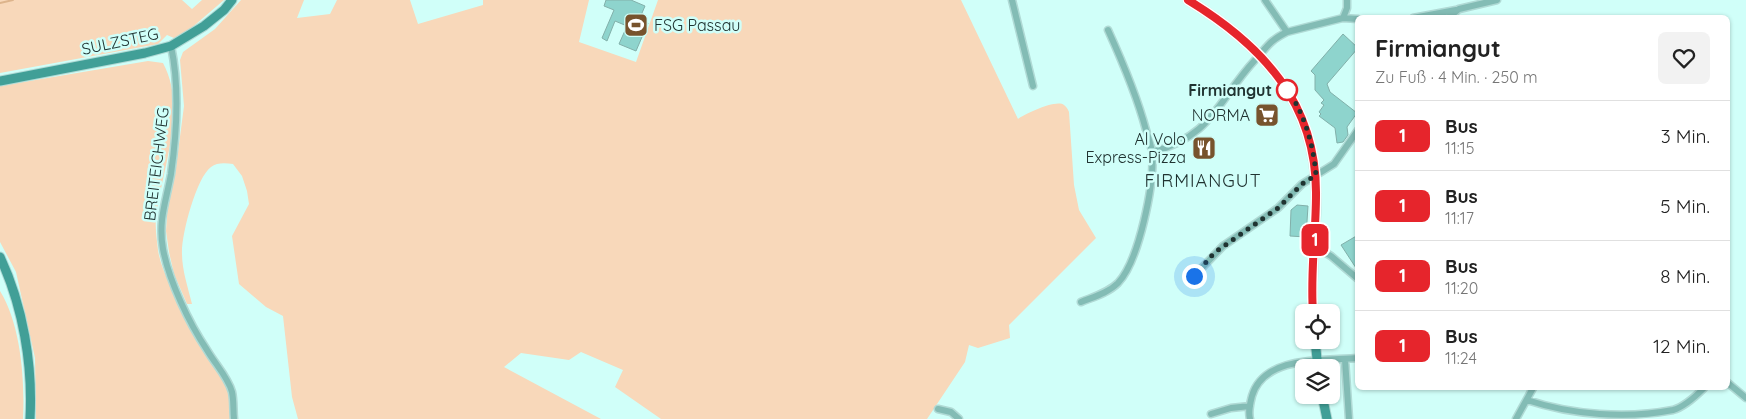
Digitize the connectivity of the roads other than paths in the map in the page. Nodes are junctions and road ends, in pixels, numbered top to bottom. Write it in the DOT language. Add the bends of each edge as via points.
graph roads {
  1 [pos="232,0"];
  2 [pos="1012,0"];
  3 [pos="1188,0"];
  4 [pos="1265,0"];
  5 [pos="1347,0"];
  6 [pos="1497,0"];
  7 [pos="1459,9"];
  8 [pos="1428,15"];
  9 [pos="1452,15"];
  10 [pos="1343,18"];
  11 [pos="1355,19"];
  12 [pos="1108,30"];
  13 [pos="1287,32"];
  14 [pos="171,46"];
  15 [pos="1259,54"];
  16 [pos="0,81"];
  17 [pos="1033,86"];
  18 [pos="1355,134"];
  19 [pos="1152,152"];
  20 [pos="1316,175"];
  21 [pos="1314,246"];
  22 [pos="0,257"];
  23 [pos="1194,276"];
  24 [pos="1355,276"];
  25 [pos="1081,302"];
  26 [pos="1312,304"];
  27 [pos="1355,358"];
  28 [pos="1345,359"];
  29 [pos="1340,360"];
  30 [pos="1295,366"];
  31 [pos="1730,385"];
  32 [pos="1532,390"];
  33 [pos="1701,390"];
  34 [pos="1746,398"];
  35 [pos="1527,400"];
  36 [pos="1324,404"];
  37 [pos="1250,406"];
  38 [pos="938,409"];
  39 [pos="1211,414"];
  40 [pos="30,419"];
  41 [pos="234,419"];
  42 [pos="959,419"];
  43 [pos="1250,419"];
  44 [pos="1327,419"];
  45 [pos="1349,419"];
  46 [pos="1516,419"];
  1 -- 14 [label="street, SULZSTEG" via="204,26"];
  2 -- 17 [label="street"];
  3 -- 15 [label="street" via="1213,15"];
  4 -- 13 [label="street"];
  5 -- 10 [label="street"];
  6 -- 7 [label="street"];
  7 -- 8 [label="street"];
  7 -- 9 [label="street"];
  10 -- 11 [label="street"];
  10 -- 13 [label="street"];
  12 -- 19 [label="street" via="1140,110"];
  13 -- 15 [label="street" via="1267,44"];
  14 -- 16 [label="street, SULZSTEG"];
  14 -- 41 [label="street, BREITEICHWEG" via="176,65 177,98 170,176 162,212 164,251 189,317 232,392"];
  15 -- 19 [label="street" via="1218,111 1201,128 1170,148"];
  15 -- 20 [label="street" via="1279,77 1298,109 1309,139"];
  18 -- 20 [label="street" via="1334,164"];
  19 -- 25 [label="street" via="1148,204 1127,270 1116,285"];
  20 -- 21 [label="street"];
  20 -- 23 [label="street" via="1278,208 1214,253"];
  21 -- 24 [label="street"];
  21 -- 26 [label="street"];
  22 -- 40 [label="street" via="18,306 24,336"];
  27 -- 28 [label="street"];
  28 -- 29 [label="street"];
  28 -- 45 [label="street"];
  30 -- 37 [label="street" via="1272,370 1258,384"];
  31 -- 34 [label="street"];
  32 -- 35 [label="street"];
  33 -- 35 [label="street" via="1674,410 1630,418 1555,410"];
  35 -- 46 [label="street"];
  36 -- 44 [label="street"];
  37 -- 39 [label="street"];
  37 -- 43 [label="street"];
  38 -- 42 [label="street" via="951,412"];
}
